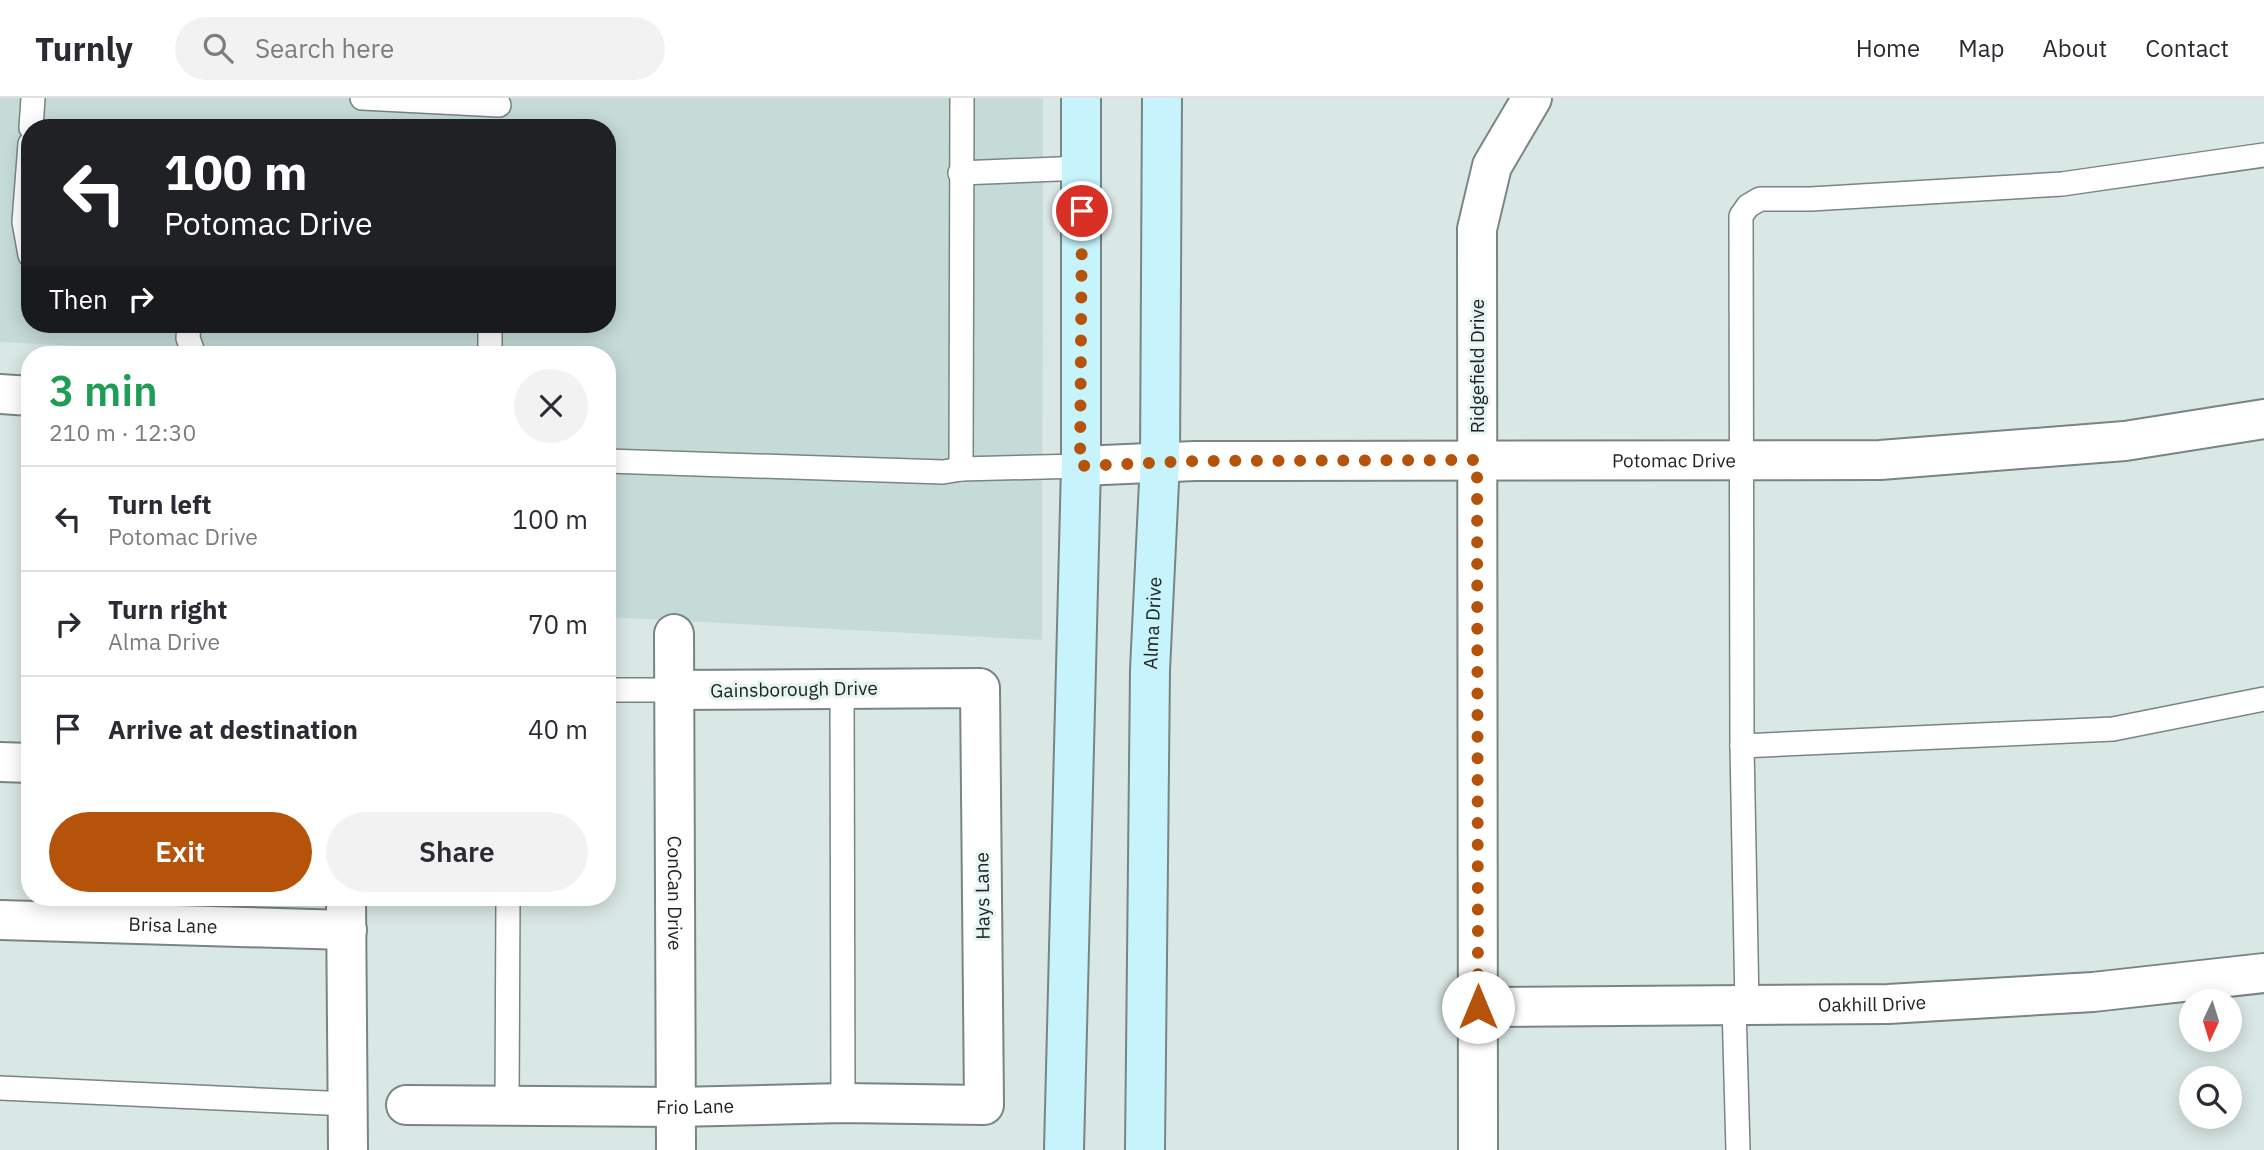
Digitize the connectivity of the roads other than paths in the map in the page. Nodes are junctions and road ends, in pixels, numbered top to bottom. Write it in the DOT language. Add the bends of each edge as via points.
graph roads {
  1 [pos="33,98"];
  2 [pos="362,98"];
  3 [pos="962,98"];
  4 [pos="1081,98"];
  5 [pos="1162,98"];
  6 [pos="1532,98"];
  7 [pos="499,110"];
  8 [pos="32,119"];
  9 [pos="2264,155"];
  10 [pos="1082,168"];
  11 [pos="960,173"];
  12 [pos="0,394"];
  13 [pos="21,395"];
  14 [pos="2264,419"];
  15 [pos="1477,460"];
  16 [pos="1741,460"];
  17 [pos="616,461"];
  18 [pos="1160,461"];
  19 [pos="1080,466"];
  20 [pos="961,469"];
  21 [pos="674,634"];
  22 [pos="842,688"];
  23 [pos="980,688"];
  24 [pos="616,690"];
  25 [pos="674,690"];
  26 [pos="2264,699"];
  27 [pos="1742,746"];
  28 [pos="0,762"];
  29 [pos="21,763"];
  30 [pos="508,906"];
  31 [pos="347,914"];
  32 [pos="0,920"];
  33 [pos="2264,972"];
  34 [pos="1740,1005"];
  35 [pos="1478,1007"];
  36 [pos="0,1088"];
  37 [pos="843,1103"];
  38 [pos="348,1104"];
  39 [pos="406,1105"];
  40 [pos="507,1105"];
  41 [pos="984,1105"];
  42 [pos="676,1107"];
  43 [pos="348,1150"];
  44 [pos="676,1150"];
  45 [pos="1063,1150"];
  46 [pos="1145,1150"];
  47 [pos="1478,1150"];
  48 [pos="1738,1150"];
  1 -- 8 [label="lane"];
  2 -- 7 [label="lane"];
  3 -- 11 [label="lane"];
  4 -- 10 [label="main road"];
  5 -- 18 [label="main road, Alma Drive"];
  6 -- 15 [label="street, Ridgefield Drive" via="1492,166 1477,229"];
  9 -- 16 [label="lane" via="2062,184 1760,199 1741,216"];
  10 -- 11 [label="lane"];
  10 -- 19 [label="main road"];
  11 -- 20 [label="lane"];
  12 -- 13 [label="street"];
  14 -- 16 [label="street, Potomac Drive" via="2125,441 1880,460"];
  15 -- 16 [label="street, Potomac Drive"];
  15 -- 18 [label="street, Potomac Drive"];
  15 -- 35 [label="street, Ridgefield Drive"];
  16 -- 27 [label="lane"];
  17 -- 20 [label="lane"];
  18 -- 19 [label="street, Potomac Drive"];
  18 -- 46 [label="main road, Alma Drive" via="1150,670"];
  19 -- 20 [label="lane"];
  19 -- 45 [label="main road"];
  21 -- 25 [label="street, ConCan Drive"];
  22 -- 23 [label="street, Gainsborough Drive"];
  22 -- 25 [label="street, Gainsborough Drive"];
  22 -- 37 [label="lane"];
  23 -- 41 [label="street, Hays Lane"];
  24 -- 25 [label="lane, Gainsborough Drive"];
  25 -- 42 [label="street, ConCan Drive"];
  26 -- 27 [label="lane" via="2113,729"];
  27 -- 34 [label="lane"];
  28 -- 29 [label="street"];
  30 -- 40 [label="lane"];
  31 -- 32 [label="street, Brisa Lane"];
  31 -- 38 [label="street"];
  33 -- 34 [label="street, Oakhill Drive" via="2093,992 1888,1004"];
  34 -- 35 [label="street, Oakhill Drive"];
  34 -- 48 [label="lane"];
  35 -- 47 [label="street, Ridgefield Drive"];
  36 -- 38 [label="lane"];
  37 -- 41 [label="street, Frio Lane"];
  37 -- 42 [label="street, Frio Lane"];
  38 -- 43 [label="street"];
  39 -- 40 [label="street, Frio Lane"];
  40 -- 42 [label="street, Frio Lane"];
  42 -- 44 [label="street, ConCan Drive"];
}
